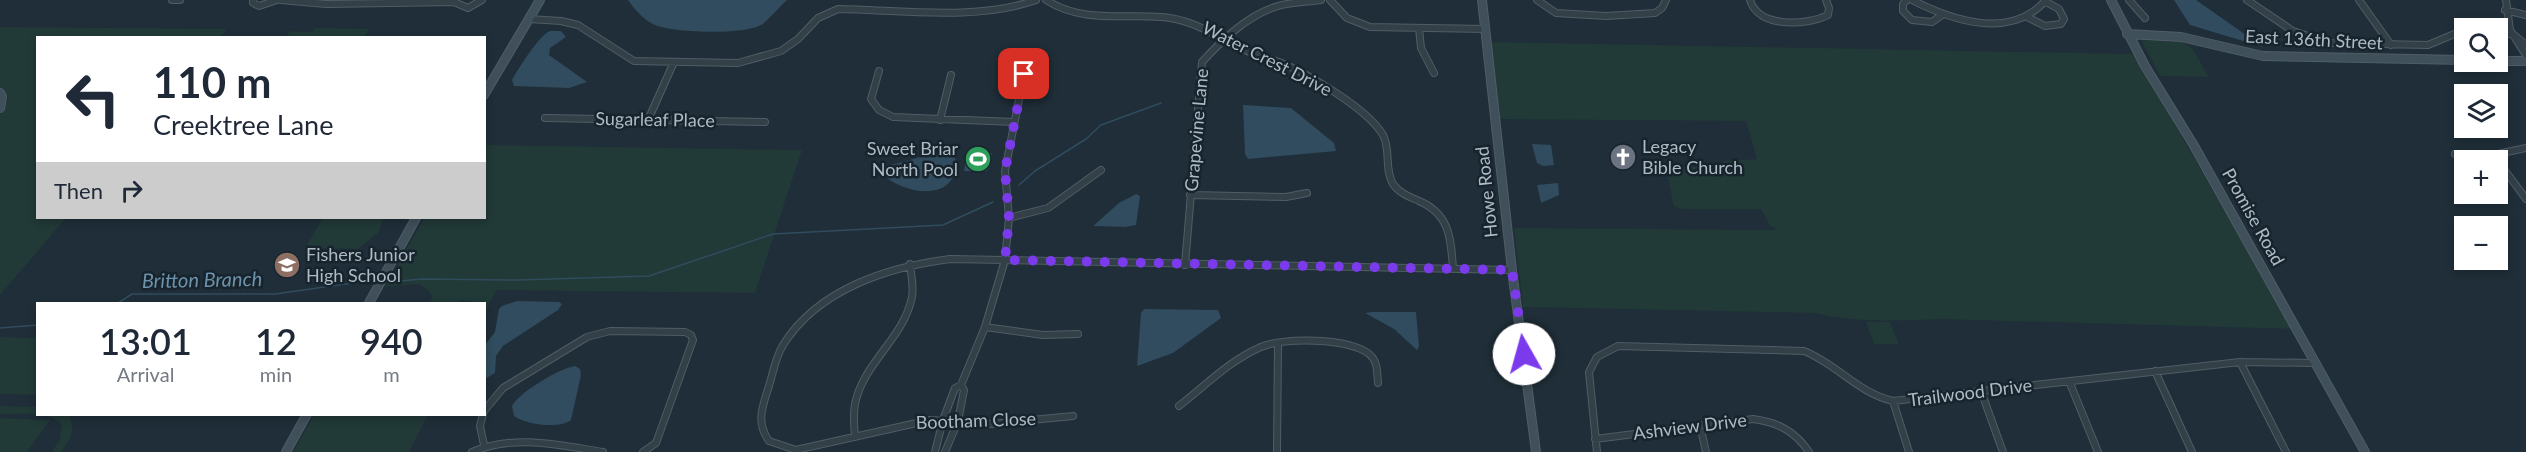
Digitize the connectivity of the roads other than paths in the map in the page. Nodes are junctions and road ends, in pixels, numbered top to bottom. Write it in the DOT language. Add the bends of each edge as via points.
graph roads {
  1 [pos="172,0"];
  2 [pos="180,0"];
  3 [pos="253,0"];
  4 [pos="279,0"];
  5 [pos="482,0"];
  6 [pos="540,0"];
  7 [pos="1036,0"];
  8 [pos="1046,0"];
  9 [pos="1321,0"];
  10 [pos="1330,0"];
  11 [pos="1482,0"];
  12 [pos="1537,0"];
  13 [pos="1666,0"];
  14 [pos="1750,0"];
  15 [pos="1826,0"];
  16 [pos="1907,0"];
  17 [pos="1912,0"];
  18 [pos="2111,0"];
  19 [pos="2129,0"];
  20 [pos="2247,0"];
  21 [pos="2359,0"];
  22 [pos="2505,0"];
  23 [pos="457,1"];
  24 [pos="2046,1"];
  25 [pos="2505,10"];
  26 [pos="1942,15"];
  27 [pos="2526,15"];
  28 [pos="2026,17"];
  29 [pos="2145,18"];
  30 [pos="529,19"];
  31 [pos="1419,28"];
  32 [pos="1486,28"];
  33 [pos="2510,32"];
  34 [pos="2127,34"];
  35 [pos="2454,34"];
  36 [pos="1226,40"];
  37 [pos="2391,45"];
  38 [pos="2526,45"];
  39 [pos="2526,55"];
  40 [pos="2454,60"];
  41 [pos="2508,61"];
  42 [pos="2526,61"];
  43 [pos="674,62"];
  44 [pos="879,72"];
  45 [pos="1434,73"];
  46 [pos="1024,74"];
  47 [pos="951,75"];
  48 [pos="486,92"];
  49 [pos="0,93"];
  50 [pos="0,108"];
  51 [pos="545,118"];
  52 [pos="648,120"];
  53 [pos="940,120"];
  54 [pos="765,122"];
  55 [pos="1014,122"];
  56 [pos="2526,148"];
  57 [pos="2508,155"];
  58 [pos="1101,170"];
  59 [pos="2508,175"];
  60 [pos="1306,193"];
  61 [pos="1190,195"];
  62 [pos="2526,199"];
  63 [pos="1009,218"];
  64 [pos="415,219"];
  65 [pos="1005,260"];
  66 [pos="910,264"];
  67 [pos="1185,265"];
  68 [pos="1453,269"];
  69 [pos="1512,270"];
  70 [pos="370,302"];
  71 [pos="985,327"];
  72 [pos="1078,334"];
  73 [pos="1278,343"];
  74 [pos="2240,362"];
  75 [pos="2316,363"];
  76 [pos="2155,371"];
  77 [pos="2068,381"];
  78 [pos="1378,383"];
  79 [pos="961,385"];
  80 [pos="1981,392"];
  81 [pos="1893,401"];
  82 [pos="1179,406"];
  83 [pos="486,409"];
  84 [pos="306,416"];
  85 [pos="483,416"];
  86 [pos="1073,416"];
  87 [pos="943,420"];
  88 [pos="958,421"];
  89 [pos="1700,425"];
  90 [pos="855,437"];
  91 [pos="1595,439"];
  92 [pos="484,445"];
  93 [pos="286,452"];
  94 [pos="472,452"];
  95 [pos="603,452"];
  96 [pos="643,452"];
  97 [pos="935,452"];
  98 [pos="945,452"];
  99 [pos="1276,452"];
  100 [pos="1536,452"];
  101 [pos="1597,452"];
  102 [pos="1706,452"];
  103 [pos="1809,452"];
  104 [pos="1908,452"];
  105 [pos="2003,452"];
  106 [pos="2098,452"];
  107 [pos="2192,452"];
  108 [pos="2286,452"];
  109 [pos="2365,452"];
  1 -- 2 [label="street"];
  3 -- 4 [label="street" via="259,6"];
  4 -- 23 [label="street" via="326,4"];
  5 -- 23 [label="street" via="465,8"];
  6 -- 30 [label="street"];
  7 -- 43 [label="street" via="986,12 838,9 818,18 792,44 768,56 738,63"];
  8 -- 36 [label="street, Water Crest Drive" via="1077,14 1180,19"];
  9 -- 36 [label="street, Grapevine Lane" via="1267,10"];
  10 -- 31 [label="street" via="1340,15 1353,23"];
  11 -- 32 [label="street, Howe Road"];
  12 -- 13 [label="street" via="1559,14 1636,16 1655,13"];
  14 -- 15 [label="street" via="1756,13 1767,19 1814,21 1828,15"];
  16 -- 26 [label="street" via="1903,11 1917,22 1936,22"];
  17 -- 26 [label="street"];
  18 -- 34 [label="street, Promise Road"];
  19 -- 29 [label="street"];
  20 -- 37 [label="street" via="2308,38 2330,43"];
  21 -- 37 [label="street"];
  22 -- 25 [label="street"];
  24 -- 28 [label="street"];
  24 -- 28 [label="street" via="2062,12 2061,24 2045,26"];
  25 -- 27 [label="street"];
  25 -- 33 [label="street"];
  26 -- 28 [label="street" via="1986,23"];
  30 -- 43 [label="street" via="578,25 629,59"];
  30 -- 48 [label="street"];
  31 -- 32 [label="street"];
  31 -- 45 [label="street" via="1421,48"];
  32 -- 69 [label="street, Howe Road"];
  33 -- 38 [label="street"];
  33 -- 39 [label="street"];
  34 -- 40 [label="street, East 136th Street" via="2181,37 2263,56"];
  34 -- 75 [label="street, Promise Road"];
  35 -- 37 [label="street" via="2428,45"];
  36 -- 61 [label="street, Grapevine Lane" via="1202,62 1200,70"];
  36 -- 68 [label="street, Water Crest Drive" via="1323,85 1379,129 1387,145 1394,184 1405,195 1434,207 1443,216 1449,228"];
  41 -- 42 [label="street"];
  43 -- 52 [label="street"];
  44 -- 53 [label="street" via="871,99 877,109 897,119"];
  46 -- 55 [label="street"];
  47 -- 53 [label="street"];
  49 -- 50 [label="street"];
  51 -- 52 [label="street, Sugarleaf Place"];
  52 -- 54 [label="street, Sugarleaf Place"];
  53 -- 55 [label="street"];
  55 -- 63 [label="street" via="1005,171"];
  56 -- 57 [label="street"];
  58 -- 63 [label="street" via="1048,208"];
  59 -- 62 [label="street"];
  60 -- 61 [label="street" via="1286,197"];
  61 -- 67 [label="street, Grapevine Lane"];
  63 -- 65 [label="street"];
  64 -- 70 [label="street"];
  65 -- 66 [label="street" via="950,259"];
  65 -- 67 [label="street"];
  65 -- 71 [label="street"];
  66 -- 90 [label="street" via="910,306 856,398"];
  66 -- 90 [label="street, Bootham Close" via="864,280 823,304 794,330 778,355 760,413 764,434 776,445 796,450"];
  67 -- 68 [label="street"];
  68 -- 69 [label="street"];
  69 -- 100 [label="street, Howe Road"];
  71 -- 72 [label="street" via="1042,335"];
  71 -- 79 [label="street"];
  73 -- 78 [label="street" via="1359,347 1378,364"];
  73 -- 82 [label="street" via="1250,352"];
  73 -- 99 [label="street"];
  74 -- 75 [label="street, Trailwood Drive"];
  74 -- 76 [label="street, Trailwood Drive"];
  74 -- 108 [label="street"];
  75 -- 109 [label="street, Promise Road"];
  76 -- 77 [label="street, Trailwood Drive"];
  76 -- 107 [label="street"];
  77 -- 80 [label="street, Trailwood Drive"];
  77 -- 106 [label="street"];
  79 -- 87 [label="street" via="955,388"];
  79 -- 88 [label="street" via="964,390"];
  80 -- 81 [label="street, Trailwood Drive"];
  80 -- 105 [label="street"];
  81 -- 91 [label="street, Trailwood Drive" via="1869,394 1819,356 1795,349 1627,345 1602,351 1592,362 1588,379"];
  81 -- 104 [label="street"];
  83 -- 96 [label="street" via="503,388 587,337 610,331 685,332 693,340 656,443"];
  84 -- 93 [label="street"];
  85 -- 92 [label="street" via="480,426"];
  86 -- 88 [label="street, Bootham Close" via="991,424"];
  87 -- 88 [label="street, Bootham Close"];
  87 -- 90 [label="street, Bootham Close" via="916,422"];
  87 -- 97 [label="street"];
  88 -- 98 [label="street"];
  89 -- 91 [label="street, Ashview Drive"];
  89 -- 102 [label="street"];
  89 -- 103 [label="street, Ashview Drive" via="1746,419 1768,421 1793,433"];
  91 -- 101 [label="street"];
  92 -- 94 [label="street"];
  92 -- 95 [label="street" via="514,441"];
}
